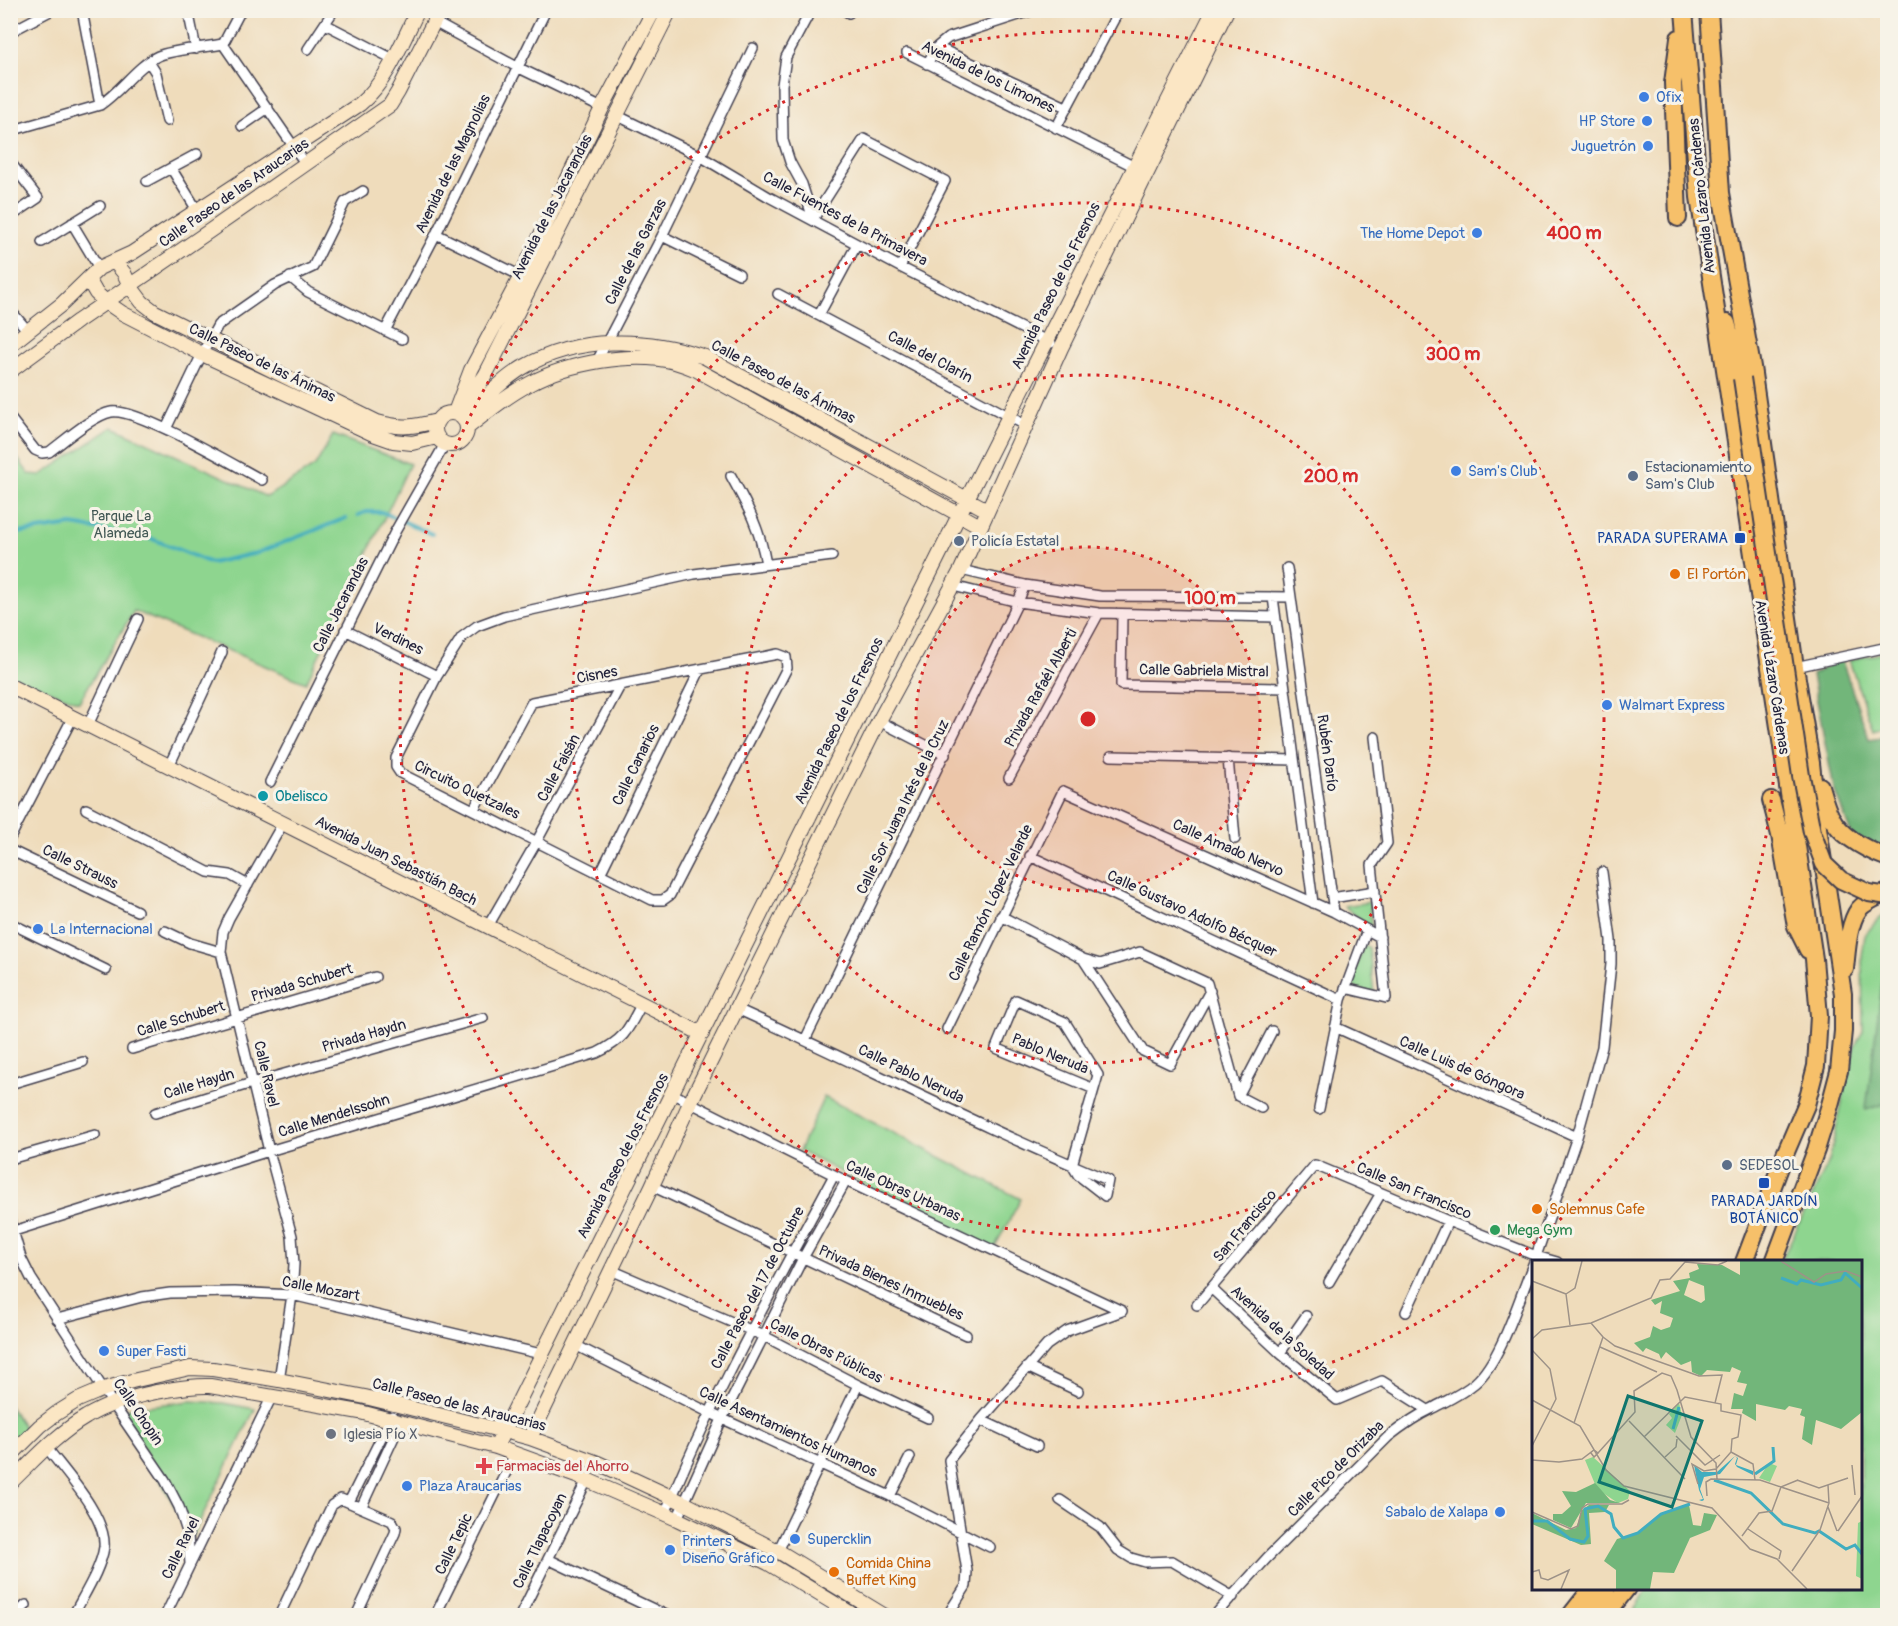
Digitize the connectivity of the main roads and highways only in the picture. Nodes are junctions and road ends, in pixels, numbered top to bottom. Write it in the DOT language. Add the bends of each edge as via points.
graph roads {
  1 [pos="1684,10"];
  2 [pos="1709,10"];
  3 [pos="1678,218"];
  4 [pos="1710,270"];
  5 [pos="1812,763"];
  6 [pos="1771,800"];
  7 [pos="1887,858"];
  8 [pos="1887,894"];
  9 [pos="1814,959"];
  10 [pos="1844,994"];
  11 [pos="1745,1260"];
  12 [pos="1775,1260"];
  13 [pos="1590,1590"];
  14 [pos="1606,1590"];
  15 [pos="1627,1590"];
  16 [pos="1628,1590"];
  17 [pos="1570,1616"];
  18 [pos="1586,1616"];
  19 [pos="1605,1616"];
  20 [pos="1616,1616"];
  1 -- 3 [label="highway" via="1673,83"];
  1 -- 4 [label="highway, Avenida Lázaro Cárdenas" via="1699,196"];
  2 -- 5 [label="highway, Avenida Lázaro Cárdenas" via="1721,193 1752,367"];
  4 -- 8 [label="highway, bridge" via="1742,378 1812,832 1824,864 1841,880 1869,893"];
  4 -- 9 [label="highway, Avenida Lázaro Cárdenas"];
  5 -- 7 [label="highway" via="1831,819 1842,832"];
  5 -- 10 [label="highway, Avenida Lázaro Cárdenas"];
  6 -- 9 [label="highway" via="1796,926"];
  8 -- 10 [label="highway" via="1869,901 1854,920"];
  9 -- 11 [label="highway, Avenida Lázaro Cárdenas" via="1819,1016 1816,1066 1806,1105"];
  10 -- 12 [label="highway, Avenida Lázaro Cárdenas" via="1839,1071 1816,1150"];
  13 -- 17 [label="highway"];
  14 -- 18 [label="highway"];
  15 -- 19 [label="highway"];
  16 -- 20 [label="highway"];
}
